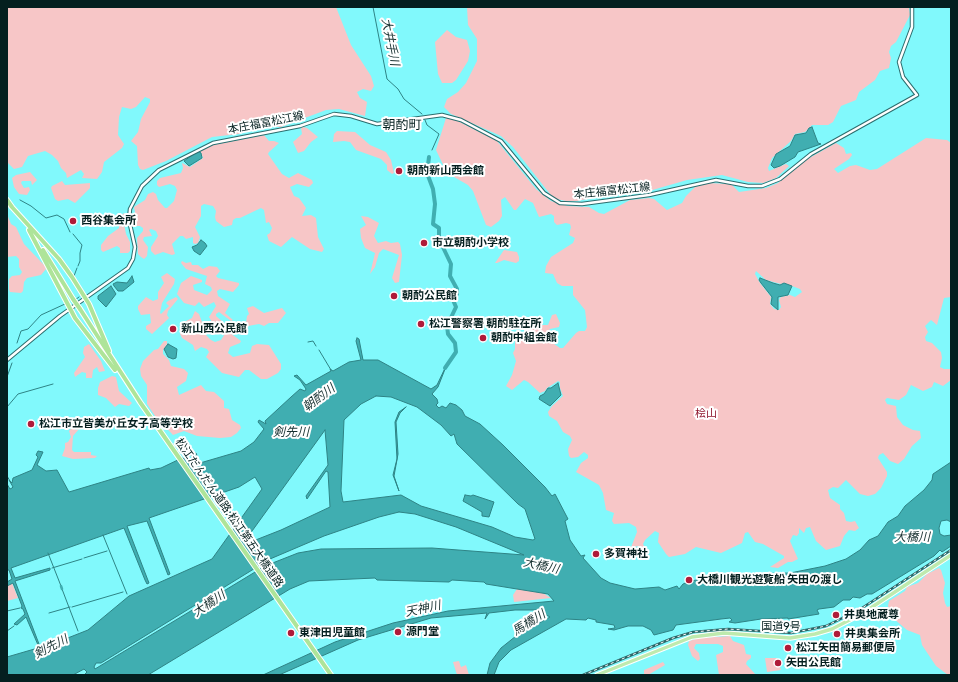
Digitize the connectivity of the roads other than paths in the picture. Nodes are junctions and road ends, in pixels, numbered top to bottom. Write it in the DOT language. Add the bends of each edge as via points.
graph roads {
  1 [pos="912,7"];
  2 [pos="7,200"];
  3 [pos="11,206"];
  4 [pos="29,230"];
  5 [pos="85,298"];
  6 [pos="70,309"];
  7 [pos="7,360"];
  8 [pos="114,364"];
  9 [pos="140,402"];
  10 [pos="951,556"];
  11 [pos="331,675"];
  12 [pos="597,675"];
  1 -- 5 [label="main road, 本庄福富松江線" via="912,27 899,62 903,77 917,95 811,154 768,185 756,187 716,180 649,195 582,204 560,203 544,193 501,141 467,123 442,115 377,124 334,114 300,126 217,141 159,170 142,186 130,209 129,220 135,247 131,264 118,277"];
  2 -- 3 [label="highway, 松江だんだん道路;松江第五大橋道路"];
  3 -- 4 [label="highway, 松江だんだん道路;松江第五大橋道路"];
  3 -- 5 [label="highway" via="59,259"];
  4 -- 6 [label="highway"];
  4 -- 8 [label="highway, 松江だんだん道路;松江第五大橋道路, bridge"];
  5 -- 6 [label="main road, 本庄福富松江線"];
  5 -- 8 [label="highway"];
  6 -- 7 [label="main road, 本庄福富松江線"];
  6 -- 9 [label="highway" via="86,334"];
  8 -- 9 [label="highway, 松江だんだん道路;松江第五大橋道路"];
  9 -- 11 [label="highway, 松江だんだん道路;松江第五大橋道路"];
  10 -- 12 [label="highway, 国道9号" via="863,613 832,629 790,638 724,633 692,637"];
}
